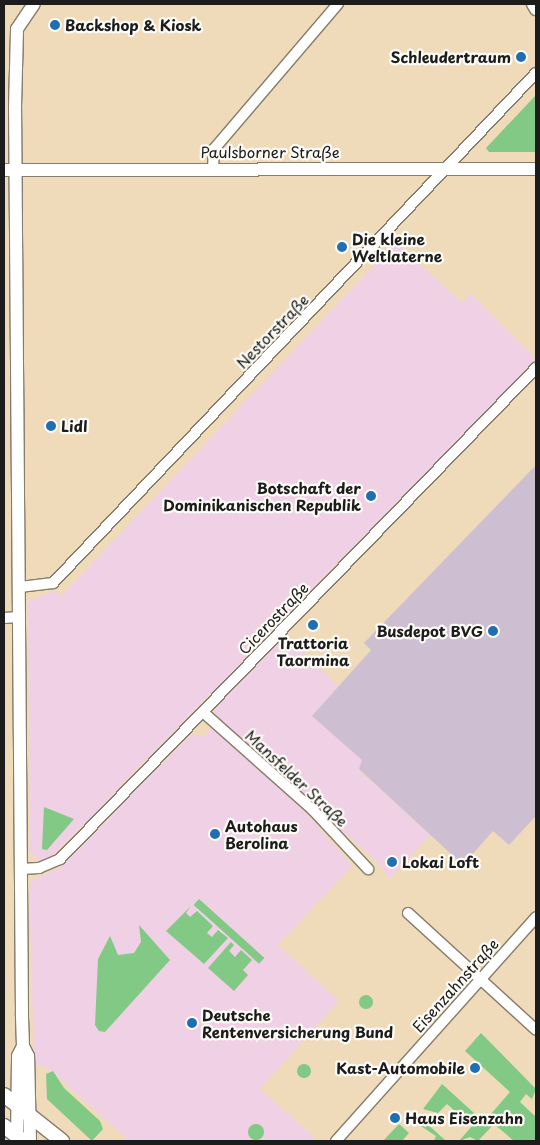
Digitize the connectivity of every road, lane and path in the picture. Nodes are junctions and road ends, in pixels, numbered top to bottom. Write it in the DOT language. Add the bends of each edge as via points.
graph roads {
  1 [pos="34,4"];
  2 [pos="338,4"];
  3 [pos="533,4"];
  4 [pos="536,9"];
  5 [pos="536,73"];
  6 [pos="213,168"];
  7 [pos="536,169"];
  8 [pos="10,170"];
  9 [pos="447,170"];
  10 [pos="536,368"];
  11 [pos="20,587"];
  12 [pos="19,617"];
  13 [pos="4,618"];
  14 [pos="203,712"];
  15 [pos="21,869"];
  16 [pos="368,869"];
  17 [pos="408,912"];
  18 [pos="536,917"];
  19 [pos="481,978"];
  20 [pos="536,1030"];
  21 [pos="23,1046"];
  22 [pos="4,1095"];
  23 [pos="17,1104"];
  24 [pos="30,1115"];
  25 [pos="4,1126"];
  26 [pos="19,1139"];
  27 [pos="30,1141"];
  28 [pos="62,1141"];
  29 [pos="336,1141"];
  1 -- 8 [label="street" via="16,30"];
  2 -- 6 [label="street" via="214,149"];
  3 -- 4 [label="street"];
  5 -- 9 [label="street, Nestorstraße"];
  6 -- 8 [label="street, Paulsborner Straße"];
  6 -- 9 [label="street, Paulsborner Straße"];
  7 -- 9 [label="street, Paulsborner Straße"];
  8 -- 11 [label="street"];
  9 -- 11 [label="street, Nestorstraße" via="53,583"];
  10 -- 14 [label="street, Cicerostraße"];
  11 -- 12 [label="street"];
  12 -- 13 [label="street"];
  12 -- 15 [label="street"];
  14 -- 15 [label="street, Cicerostraße" via="60,859 39,868"];
  14 -- 16 [label="street, Mansfelder Straße" via="313,810"];
  15 -- 21 [label="street"];
  17 -- 19 [label="street"];
  18 -- 19 [label="street, Eisenzahnstraße"];
  19 -- 20 [label="street"];
  19 -- 29 [label="street, Eisenzahnstraße"];
  21 -- 23 [label="street" via="18,1056"];
  21 -- 24 [label="street" via="28,1056"];
  22 -- 23 [label="main road"];
  23 -- 24 [label="main road"];
  23 -- 26 [label="street"];
  24 -- 27 [label="street"];
  24 -- 28 [label="main road"];
  25 -- 26 [label="main road"];
}
